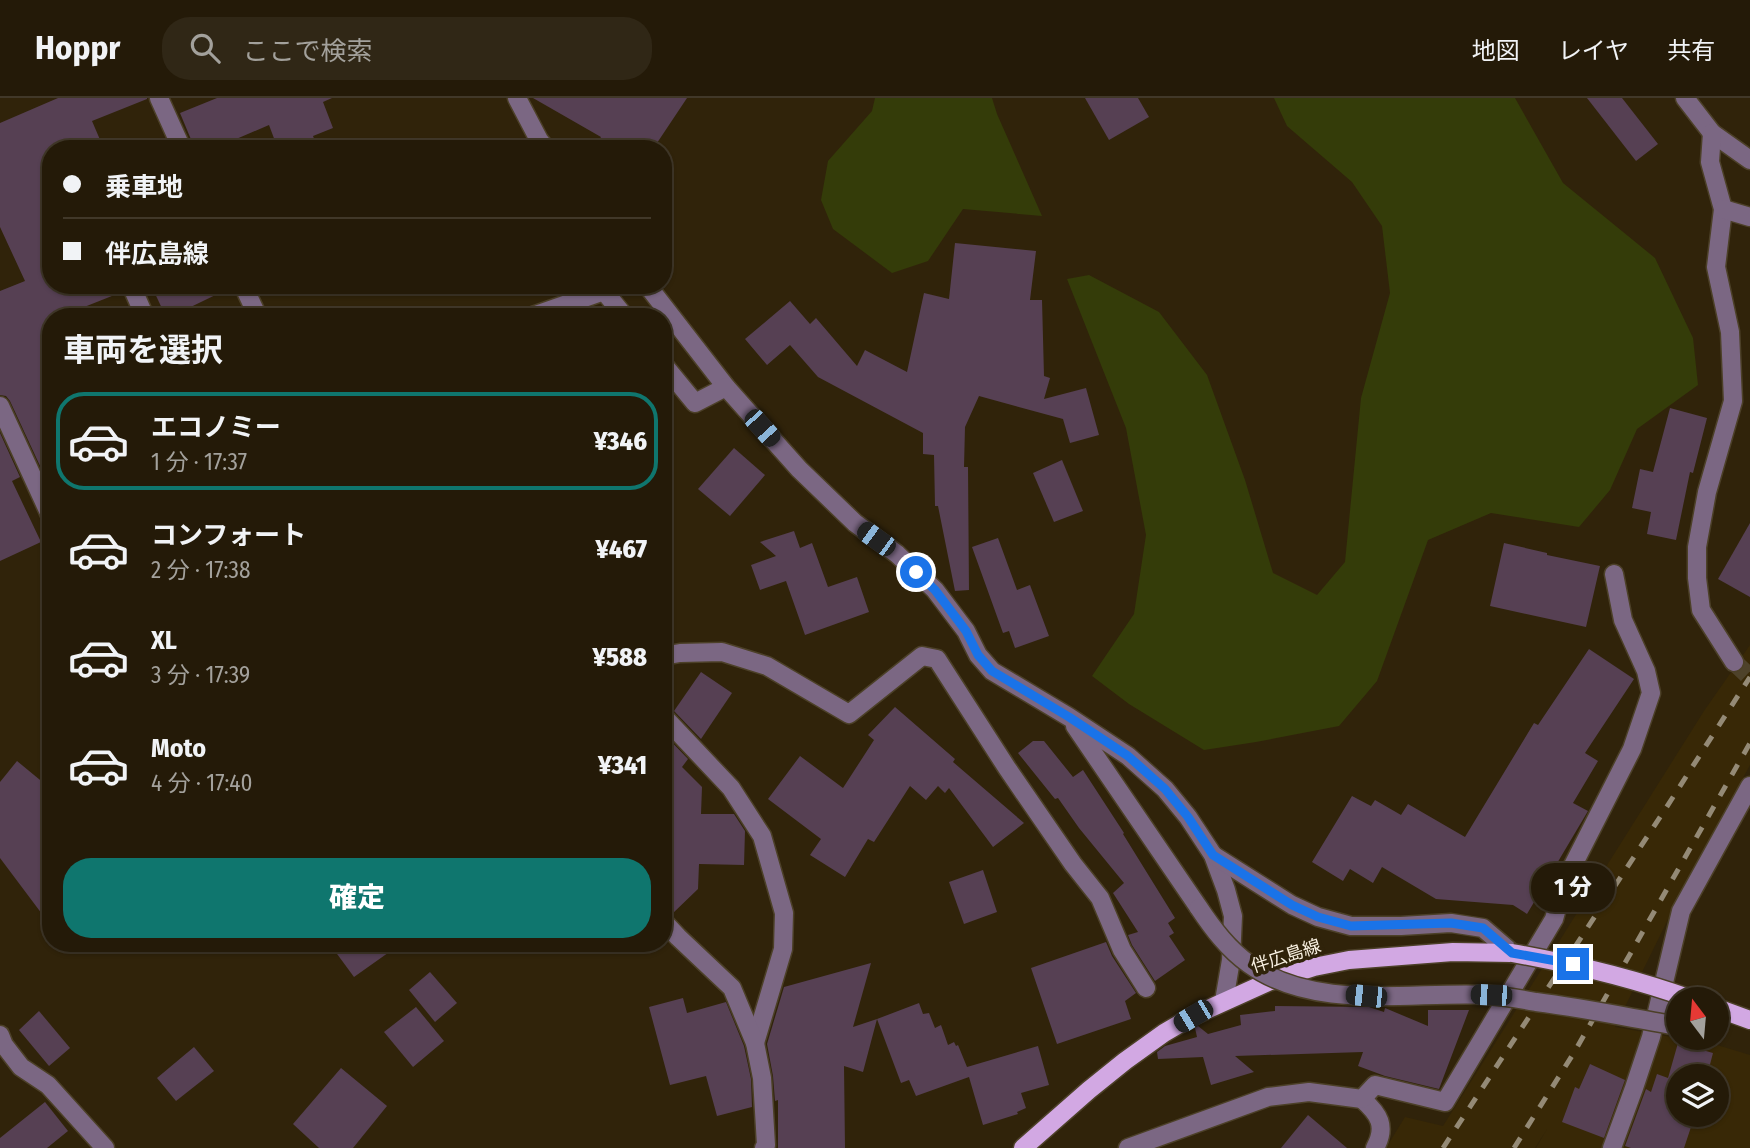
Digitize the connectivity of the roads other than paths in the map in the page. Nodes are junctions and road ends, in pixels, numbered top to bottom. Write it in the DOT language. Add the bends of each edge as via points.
graph roads {
  1 [pos="159,98"];
  2 [pos="517,98"];
  3 [pos="1685,98"];
  4 [pos="1712,133"];
  5 [pos="175,140"];
  6 [pos="540,140"];
  7 [pos="1750,160"];
  8 [pos="1723,209"];
  9 [pos="1750,217"];
  10 [pos="595,294"];
  11 [pos="606,294"];
  12 [pos="654,294"];
  13 [pos="556,308"];
  14 [pos="618,308"];
  15 [pos="665,308"];
  16 [pos="672,317"];
  17 [pos="672,375"];
  18 [pos="726,387"];
  19 [pos="0,406"];
  20 [pos="42,497"];
  21 [pos="1614,574"];
  22 [pos="672,654"];
  23 [pos="1734,662"];
  24 [pos="1069,717"];
  25 [pos="672,726"];
  26 [pos="1750,786"];
  27 [pos="1213,855"];
  28 [pos="672,931"];
  29 [pos="1512,953"];
  30 [pos="1146,988"];
  31 [pos="1666,991"];
  32 [pos="1224,1001"];
  33 [pos="1729,1014"];
  34 [pos="1750,1020"];
  35 [pos="1666,1024"];
  36 [pos="0,1035"];
  37 [pos="755,1043"];
  38 [pos="1362,1099"];
  39 [pos="105,1148"];
  40 [pos="764,1148"];
  41 [pos="1023,1148"];
  42 [pos="1128,1148"];
  43 [pos="1375,1148"];
  44 [pos="1612,1148"];
  1 -- 5 [label="street"];
  2 -- 6 [label="street"];
  3 -- 4 [label="street"];
  4 -- 7 [label="street"];
  4 -- 8 [label="street" via="1710,162"];
  8 -- 9 [label="street"];
  8 -- 23 [label="street" via="1716,267 1730,332 1733,401 1707,492 1697,547 1697,578 1701,610"];
  10 -- 13 [label="street"];
  11 -- 14 [label="street"];
  12 -- 15 [label="street"];
  16 -- 18 [label="street"];
  17 -- 18 [label="street" via="695,403"];
  18 -- 24 [label="street" via="799,470 935,590 992,671"];
  19 -- 20 [label="street"];
  21 -- 38 [label="street" via="1623,620 1646,671 1650,693 1632,749 1564,883 1554,919 1445,1102 1375,1085"];
  22 -- 30 [label="street" via="722,652 767,666 849,714 922,656 937,659 1100,898 1122,950"];
  24 -- 27 [label="street" via="1128,756 1165,789"];
  24 -- 35 [label="street, bridge" via="1223,941 1264,973 1314,990 1366,996 1491,995"];
  25 -- 37 [label="street" via="731,788 762,836 784,912 783,949"];
  26 -- 44 [label="street" via="1681,911 1651,1037"];
  27 -- 29 [label="street" via="1318,917 1351,926 1451,923 1483,928"];
  27 -- 32 [label="street" via="1233,916"];
  28 -- 37 [label="street" via="733,988"];
  29 -- 31 [label="main road, 伴広島線, bridge" via="1573,964"];
  29 -- 32 [label="main road, 伴広島線" via="1453,952 1349,960 1279,978"];
  32 -- 41 [label="main road, 伴広島線" via="1125,1061"];
  33 -- 34 [label="main road"];
  36 -- 39 [label="street" via="21,1067 48,1085"];
  37 -- 40 [label="street" via="762,1078"];
  38 -- 42 [label="street" via="1309,1092 1268,1097"];
  38 -- 43 [label="street" via="1381,1123"];
}
